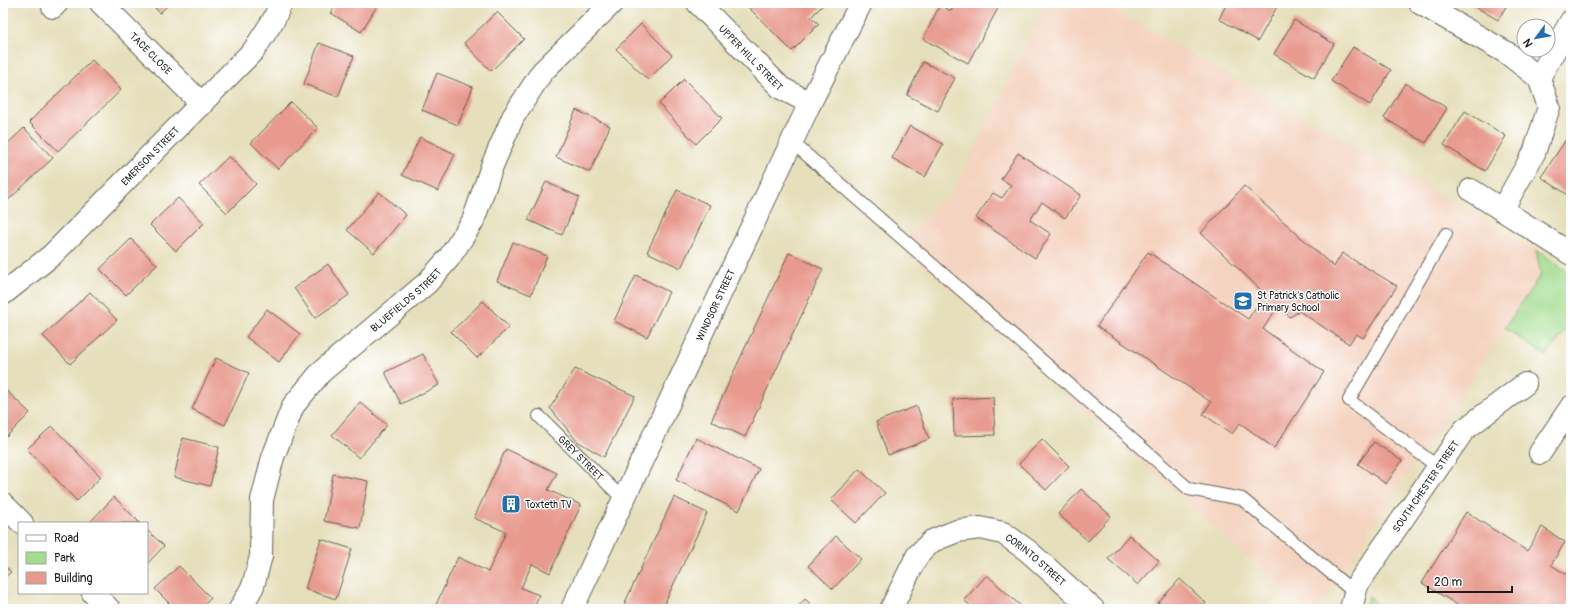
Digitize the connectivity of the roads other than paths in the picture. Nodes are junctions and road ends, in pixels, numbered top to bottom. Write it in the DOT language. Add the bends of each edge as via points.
graph roads {
  1 [pos="101,3"];
  2 [pos="281,3"];
  3 [pos="612,3"];
  4 [pos="698,3"];
  5 [pos="861,3"];
  6 [pos="1420,3"];
  7 [pos="1571,21"];
  8 [pos="1539,78"];
  9 [pos="810,103"];
  10 [pos="202,104"];
  11 [pos="792,142"];
  12 [pos="1471,190"];
  13 [pos="1502,210"];
  14 [pos="1446,234"];
  15 [pos="1571,254"];
  16 [pos="3,294"];
  17 [pos="1525,384"];
  18 [pos="1571,407"];
  19 [pos="539,416"];
  20 [pos="1540,453"];
  21 [pos="1438,467"];
  22 [pos="623,499"];
  23 [pos="3,504"];
  24 [pos="21,522"];
  25 [pos="94,594"];
  26 [pos="1353,601"];
  27 [pos="109,609"];
  28 [pos="240,609"];
  29 [pos="572,609"];
  30 [pos="891,609"];
  31 [pos="1093,609"];
  1 -- 10 [label="street, TACE CLOSE"];
  2 -- 10 [label="street, EMERSON STREET" via="254,50"];
  3 -- 28 [label="street, BLUEFIELDS STREET" via="542,72 525,98 513,117 492,166 473,221 449,258 427,283 320,372 292,406 273,457 262,500 262,556 253,586"];
  4 -- 9 [label="street, UPPER HILL STREET" via="781,88"];
  5 -- 9 [label="street, WINDSOR STREET"];
  6 -- 8 [label="street" via="1507,53"];
  7 -- 8 [label="street"];
  8 -- 13 [label="street" via="1549,107 1534,153"];
  9 -- 11 [label="street, WINDSOR STREET"];
  10 -- 16 [label="street, EMERSON STREET" via="52,255"];
  11 -- 22 [label="street, WINDSOR STREET"];
  11 -- 26 [label="lane" via="1189,489 1242,499"];
  12 -- 13 [label="street"];
  13 -- 15 [label="street"];
  14 -- 21 [label="lane" via="1349,400"];
  17 -- 21 [label="street, SOUTH CHESTER STREET" via="1464,430"];
  18 -- 20 [label="street"];
  19 -- 22 [label="lane, GREY STREET"];
  21 -- 26 [label="street, SOUTH CHESTER STREET" via="1357,585"];
  22 -- 29 [label="street, WINDSOR STREET"];
  23 -- 24 [label="street"];
  25 -- 27 [label="street"];
  30 -- 31 [label="street, CORINTO STREET" via="917,556 932,541 957,531 980,528 1003,533 1028,551"];
}
